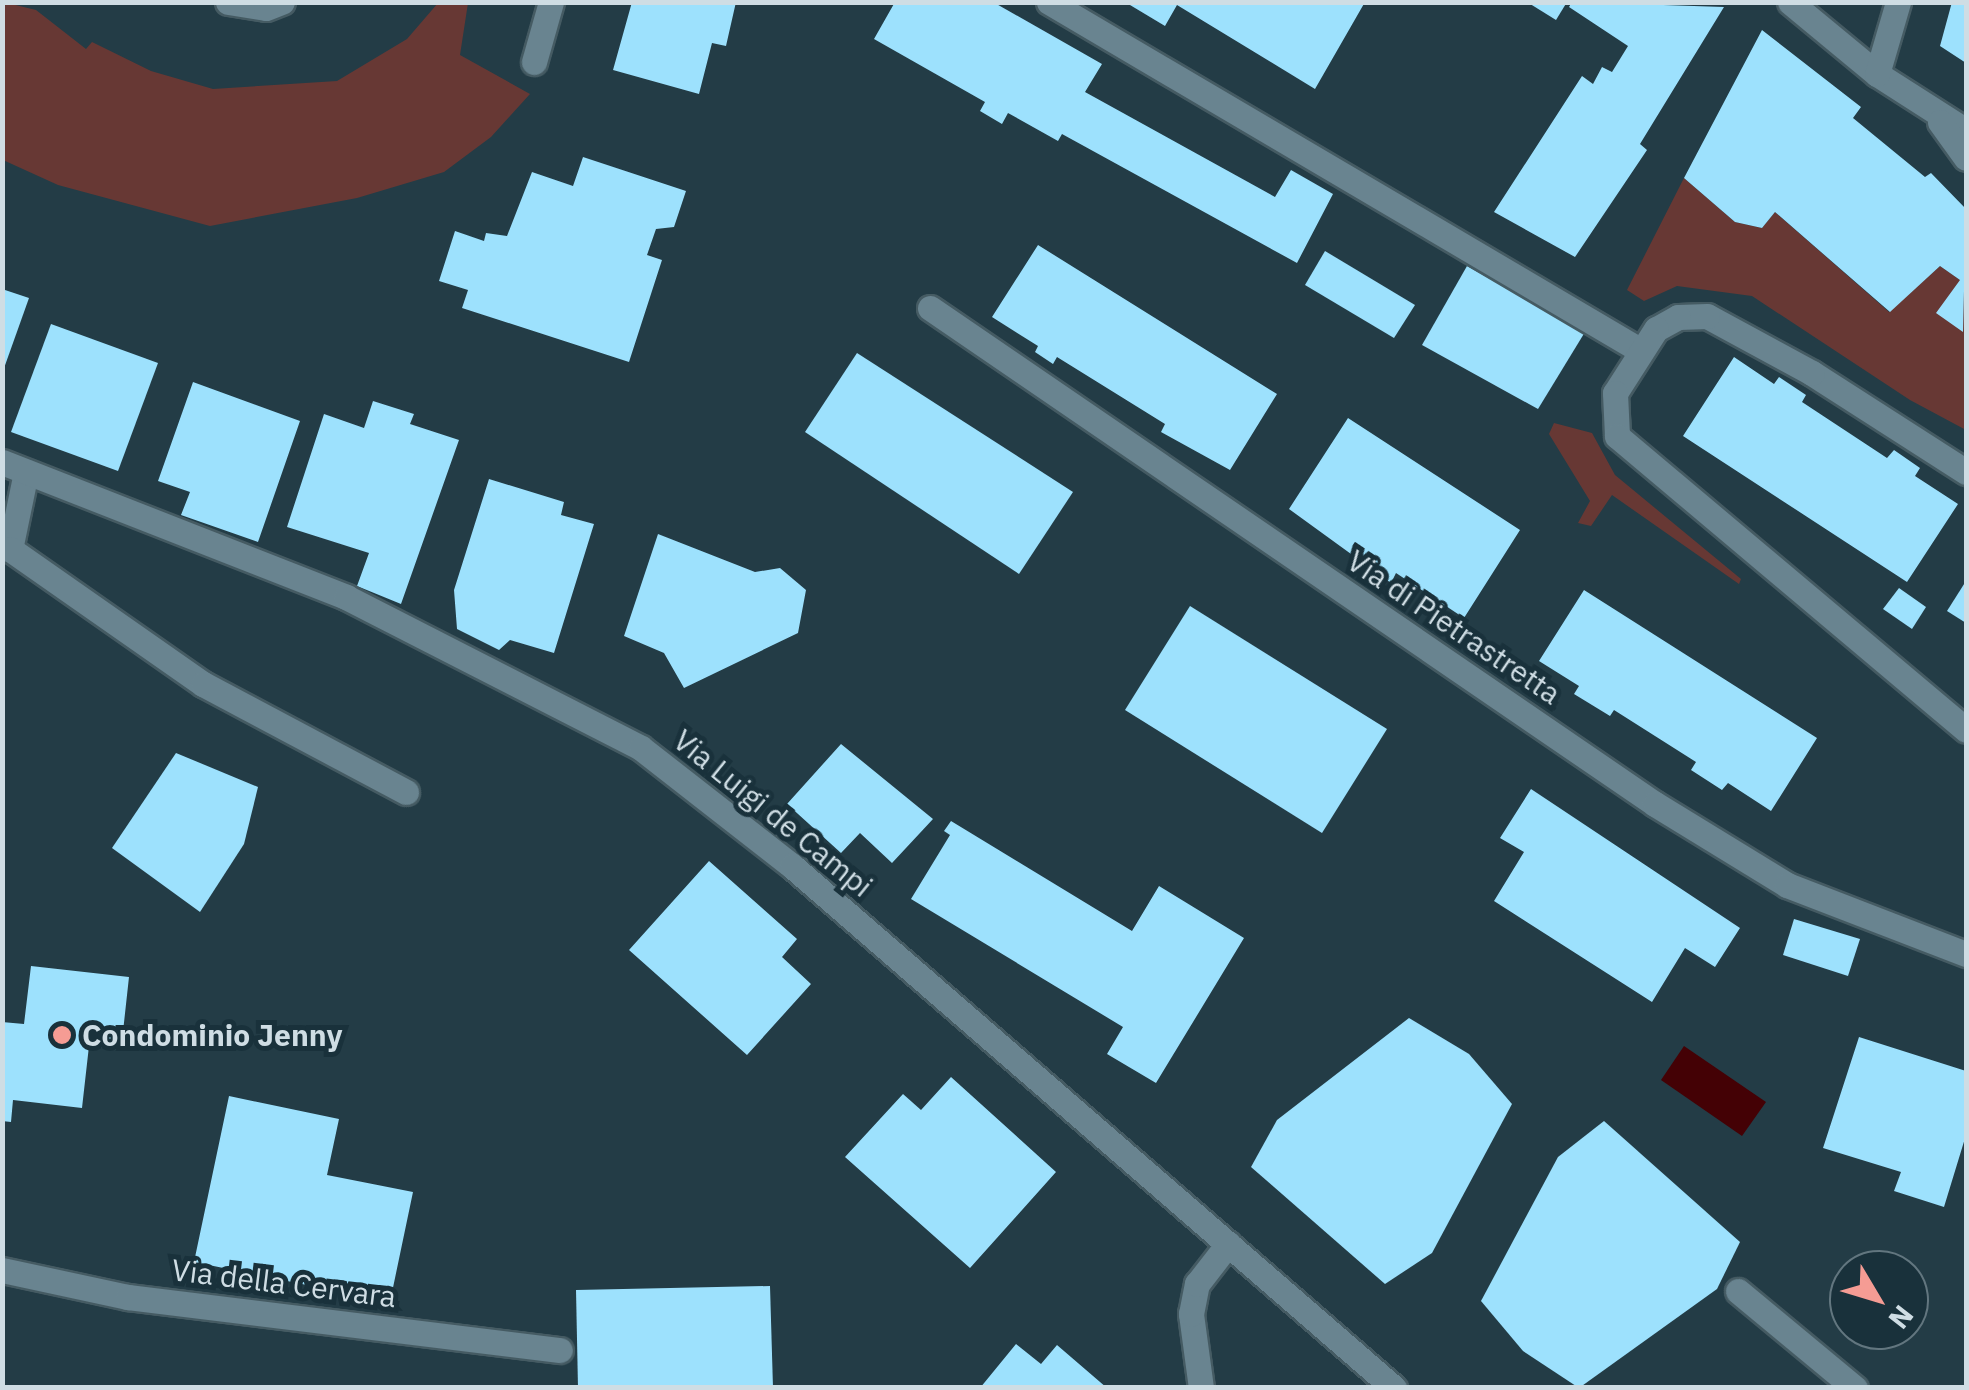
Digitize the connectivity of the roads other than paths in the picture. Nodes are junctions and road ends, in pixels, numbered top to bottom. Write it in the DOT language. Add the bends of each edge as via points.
graph roads {
  1 [pos="228,2"];
  2 [pos="282,2"];
  3 [pos="551,2"];
  4 [pos="1049,2"];
  5 [pos="1790,2"];
  6 [pos="1898,2"];
  7 [pos="534,62"];
  8 [pos="1877,74"];
  9 [pos="1931,109"];
  10 [pos="1966,131"];
  11 [pos="1966,158"];
  12 [pos="930,308"];
  13 [pos="1638,349"];
  14 [pos="14,467"];
  15 [pos="1966,472"];
  16 [pos="1966,730"];
  17 [pos="406,792"];
  18 [pos="1966,954"];
  19 [pos="1228,1244"];
  20 [pos="2,1270"];
  21 [pos="1738,1291"];
  22 [pos="560,1350"];
  23 [pos="1201,1388"];
  24 [pos="1394,1388"];
  25 [pos="1855,1388"];
  1 -- 2 [label="street" via="266,8"];
  3 -- 7 [label="street"];
  4 -- 13 [label="street"];
  5 -- 8 [label="street"];
  6 -- 8 [label="street"];
  8 -- 9 [label="street"];
  9 -- 10 [label="street"];
  9 -- 11 [label="street"];
  12 -- 18 [label="street, Via di Pietrastretta" via="1688,824 1787,885"];
  13 -- 15 [label="street" via="1678,317 1707,316"];
  13 -- 16 [label="street" via="1615,393 1617,436"];
  14 -- 17 [label="street" via="10,549 203,684"];
  14 -- 19 [label="street, Via Luigi de Campi" via="346,597 641,748 792,866"];
  19 -- 23 [label="street" via="1197,1284 1191,1314"];
  19 -- 24 [label="street, Via Luigi de Campi"];
  20 -- 22 [label="street, Via della Cervara" via="128,1296"];
  21 -- 25 [label="street"];
}
